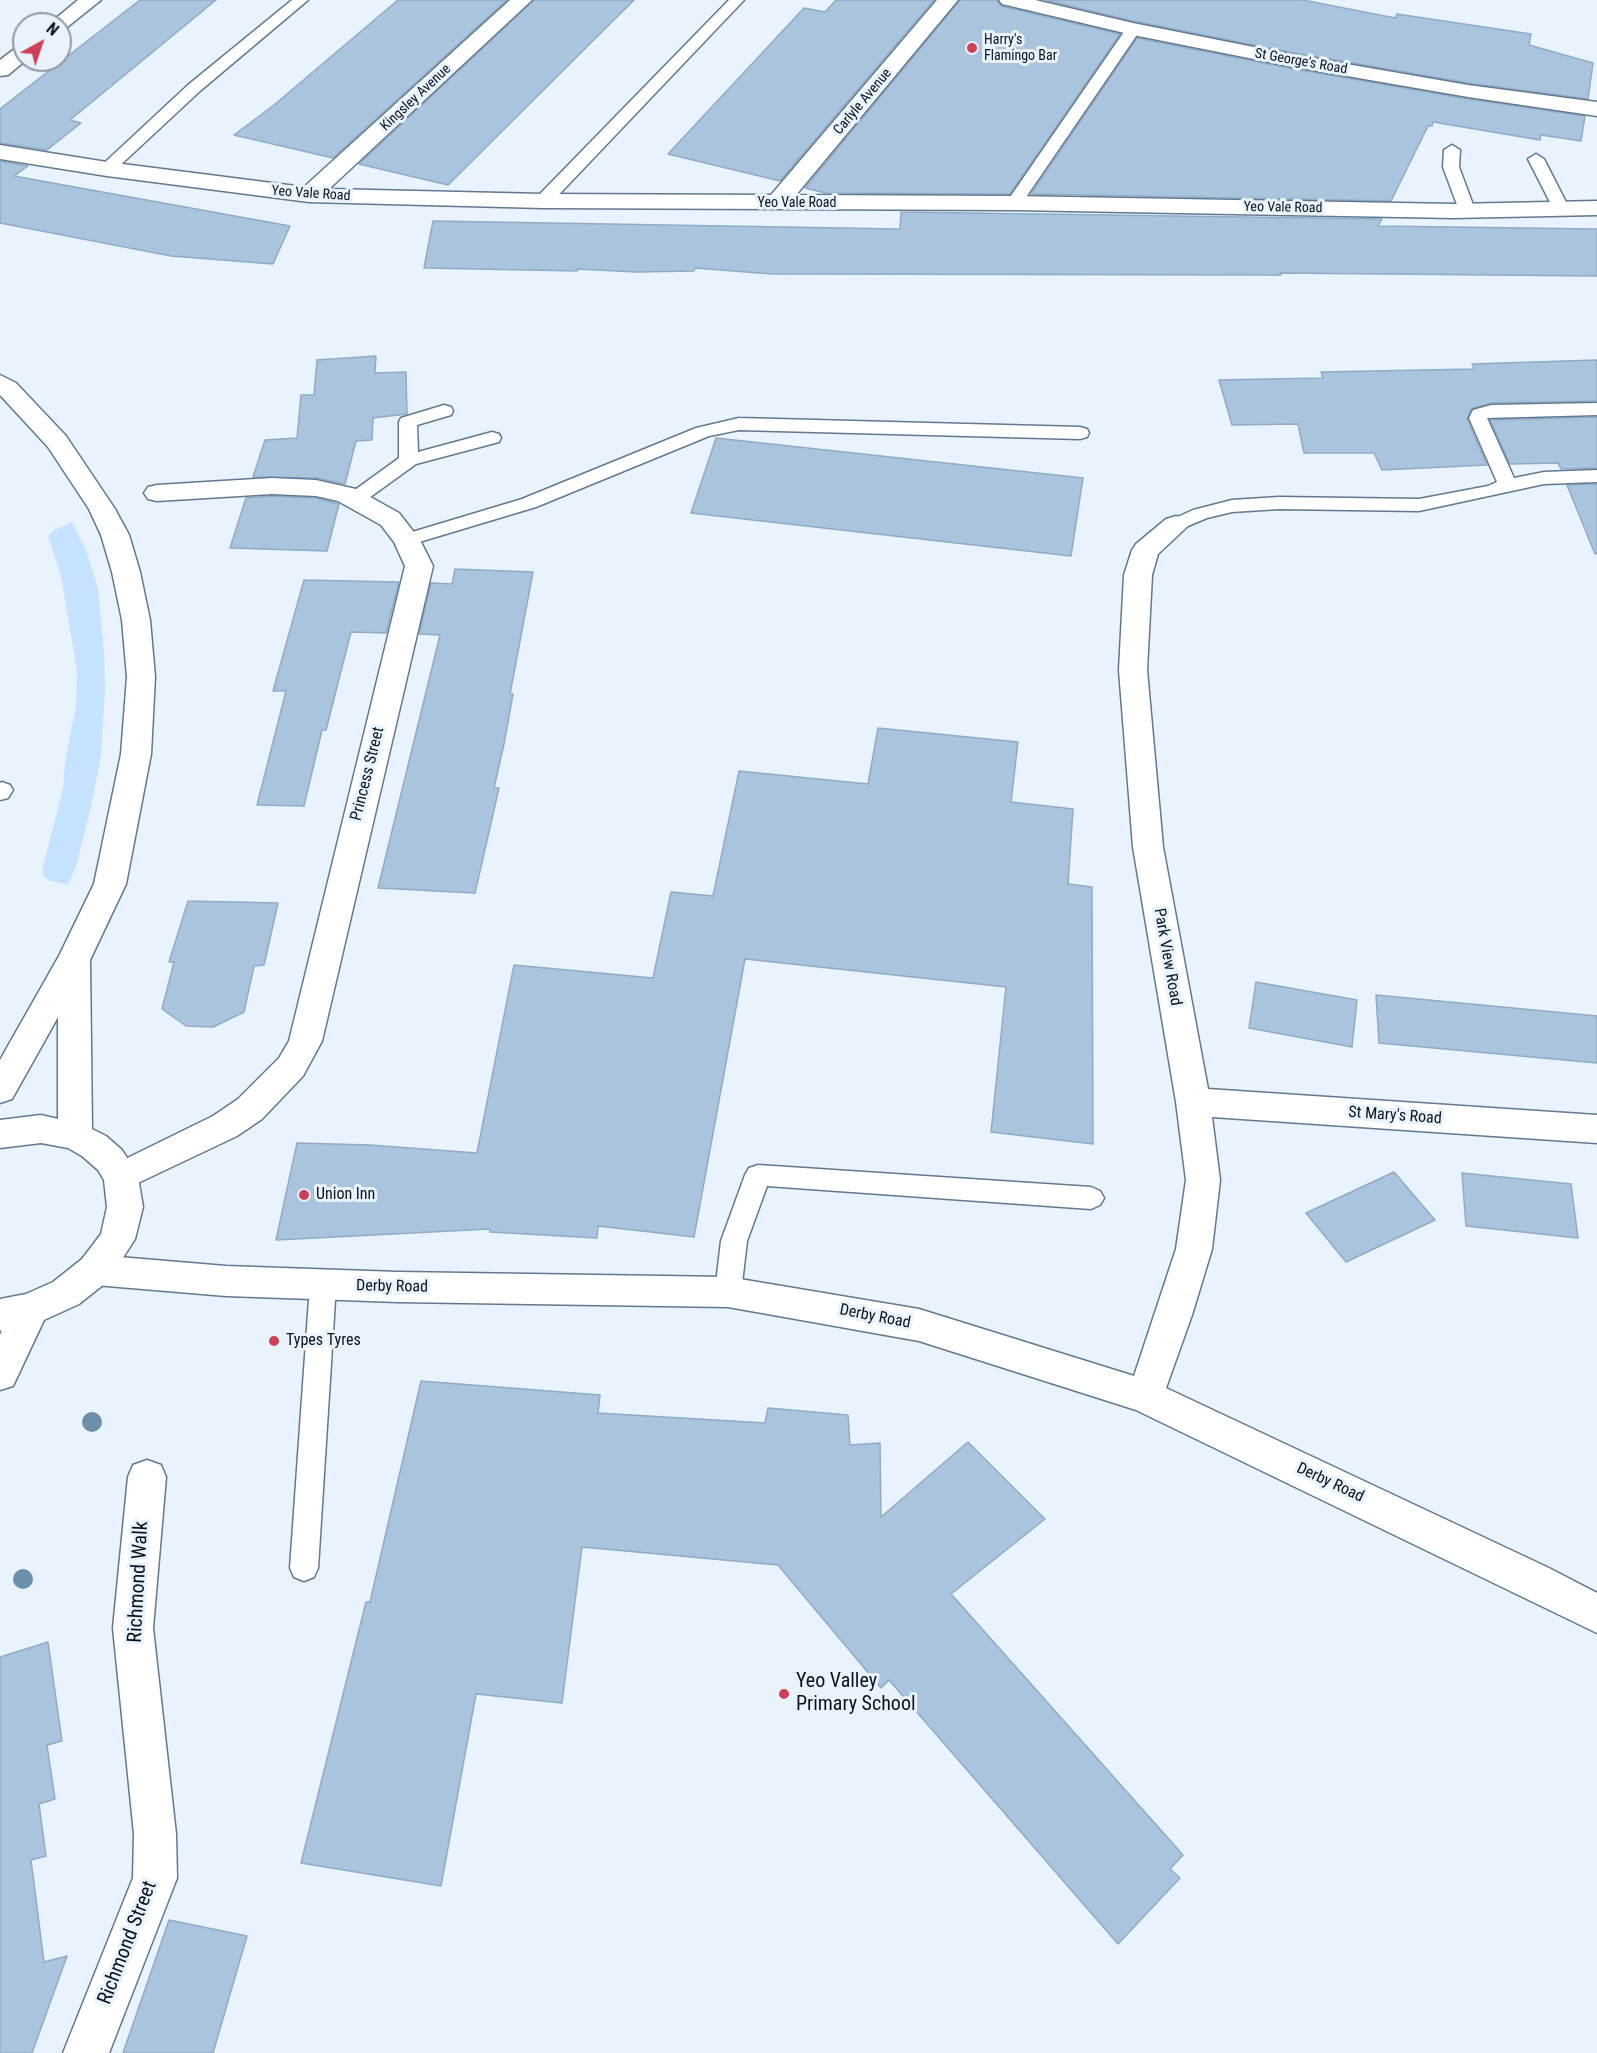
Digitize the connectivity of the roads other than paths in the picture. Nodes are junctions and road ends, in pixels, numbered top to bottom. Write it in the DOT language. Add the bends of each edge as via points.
graph roads {
  1 [pos="91,0"];
  2 [pos="301,0"];
  3 [pos="522,0"];
  4 [pos="737,0"];
  5 [pos="948,0"];
  6 [pos="1009,0"];
  7 [pos="72,14"];
  8 [pos="1133,29"];
  9 [pos="12,60"];
  10 [pos="0,70"];
  11 [pos="1597,109"];
  12 [pos="1452,150"];
  13 [pos="0,152"];
  14 [pos="1536,159"];
  15 [pos="107,169"];
  16 [pos="309,195"];
  17 [pos="543,201"];
  18 [pos="777,203"];
  19 [pos="1014,203"];
  20 [pos="1562,208"];
  21 [pos="1597,208"];
  22 [pos="1467,210"];
  23 [pos="0,383"];
  24 [pos="1597,410"];
  25 [pos="444,411"];
  26 [pos="1080,433"];
  27 [pos="492,438"];
  28 [pos="409,460"];
  29 [pos="1597,476"];
  30 [pos="1508,485"];
  31 [pos="158,493"];
  32 [pos="355,499"];
  33 [pos="1176,525"];
  34 [pos="406,540"];
  35 [pos="74,959"];
  36 [pos="0,1090"];
  37 [pos="1192,1102"];
  38 [pos="1597,1129"];
  39 [pos="0,1134"];
  40 [pos="75,1136"];
  41 [pos="121,1177"];
  42 [pos="1091,1198"];
  43 [pos="95,1270"];
  44 [pos="323,1285"];
  45 [pos="728,1292"];
  46 [pos="15,1312"];
  47 [pos="0,1374"];
  48 [pos="1145,1396"];
  49 [pos="147,1477"];
  50 [pos="304,1568"];
  51 [pos="1597,1614"];
  52 [pos="142,1724"];
  53 [pos="86,2053"];
  1 -- 7 [label="street"];
  2 -- 15 [label="lane" via="194,88"];
  3 -- 16 [label="street, Kingsley Avenue"];
  4 -- 17 [label="lane"];
  5 -- 18 [label="street, Carlyle Avenue"];
  6 -- 8 [label="street, St George's Road"];
  8 -- 11 [label="street, St George's Road" via="1467,91"];
  8 -- 19 [label="lane"];
  9 -- 10 [label="street"];
  12 -- 22 [label="lane" via="1451,167"];
  13 -- 15 [label="street, Yeo Vale Road"];
  14 -- 20 [label="lane"];
  15 -- 16 [label="street, Yeo Vale Road"];
  16 -- 17 [label="street, Yeo Vale Road"];
  17 -- 18 [label="street, Yeo Vale Road"];
  18 -- 19 [label="street, Yeo Vale Road"];
  19 -- 22 [label="street, Yeo Vale Road"];
  20 -- 21 [label="street, Yeo Vale Road"];
  20 -- 22 [label="street, Yeo Vale Road"];
  23 -- 35 [label="street" via="57,442 102,509 115,535 136,620 141,677 136,754 111,884"];
  24 -- 30 [label="lane" via="1480,414 1478,418"];
  25 -- 28 [label="lane" via="408,422"];
  26 -- 34 [label="lane" via="739,424 703,432 529,503"];
  27 -- 28 [label="lane"];
  28 -- 32 [label="lane"];
  29 -- 30 [label="lane" via="1544,478"];
  30 -- 33 [label="lane" via="1419,505 1232,506"];
  31 -- 32 [label="street, Princess Street" via="272,486 316,488"];
  32 -- 34 [label="street, Princess Street" via="390,519"];
  33 -- 37 [label="street, Park View Road" via="1146,550 1138,575 1132,670 1148,847"];
  34 -- 41 [label="street, Princess Street" via="419,566 305,1041 291,1067 250,1109 225,1126"];
  35 -- 36 [label="street"];
  35 -- 40 [label="street"];
  37 -- 38 [label="street, St Mary's Road"];
  37 -- 48 [label="street, Park View Road" via="1203,1180 1194,1249"];
  39 -- 40 [label="street" via="41,1129"];
  40 -- 41 [label="street" via="110,1160"];
  41 -- 43 [label="street" via="125,1207 117,1239"];
  42 -- 45 [label="lane" via="758,1175 734,1241"];
  43 -- 44 [label="street, Derby Road"];
  43 -- 46 [label="street" via="66,1293"];
  44 -- 45 [label="street, Derby Road"];
  44 -- 50 [label="lane"];
  45 -- 48 [label="street, Derby Road" via="919,1325"];
  46 -- 47 [label="street"];
  48 -- 51 [label="street, Derby Road"];
  49 -- 52 [label="street, Richmond Walk" via="133,1628"];
  52 -- 53 [label="street, Richmond Street" via="155,1834 155,1878"];
}
